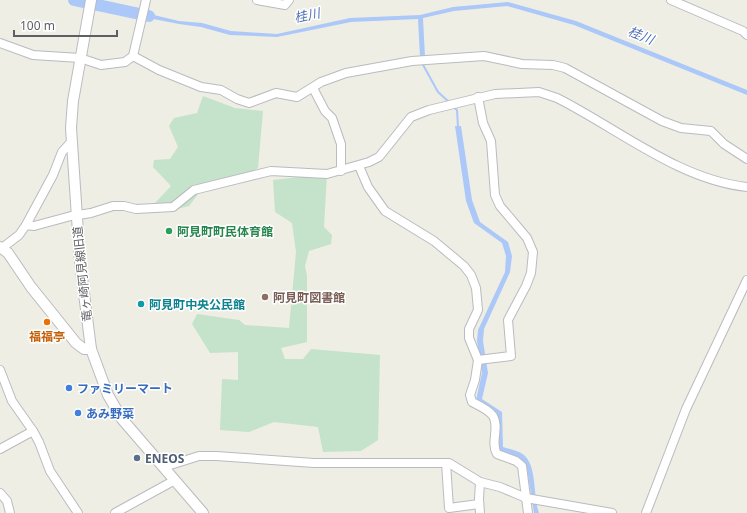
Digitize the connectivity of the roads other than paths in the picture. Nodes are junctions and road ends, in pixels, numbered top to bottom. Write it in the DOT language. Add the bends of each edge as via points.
graph roads {
  1 [pos="146,0"];
  2 [pos="257,0"];
  3 [pos="289,0"];
  4 [pos="671,0"];
  5 [pos="90,3"];
  6 [pos="747,35"];
  7 [pos="0,43"];
  8 [pos="133,56"];
  9 [pos="80,58"];
  10 [pos="313,88"];
  11 [pos="478,97"];
  12 [pos="71,142"];
  13 [pos="747,159"];
  14 [pos="359,166"];
  15 [pos="341,171"];
  16 [pos="747,187"];
  17 [pos="76,215"];
  18 [pos="26,225"];
  19 [pos="1,247"];
  20 [pos="747,280"];
  21 [pos="91,349"];
  22 [pos="478,360"];
  23 [pos="0,370"];
  24 [pos="33,431"];
  25 [pos="0,449"];
  26 [pos="446,463"];
  27 [pos="164,467"];
  28 [pos="175,480"];
  29 [pos="480,482"];
  30 [pos="0,493"];
  31 [pos="526,498"];
  32 [pos="479,504"];
  33 [pos="10,513"];
  34 [pos="78,513"];
  35 [pos="115,513"];
  36 [pos="203,513"];
  37 [pos="480,513"];
  38 [pos="528,513"];
  39 [pos="612,513"];
  40 [pos="646,513"];
  1 -- 8 [label="street"];
  2 -- 3 [label="street" via="285,5"];
  4 -- 6 [label="street"];
  5 -- 9 [label="street, 竜ヶ崎阿見線旧道"];
  7 -- 9 [label="street" via="33,55"];
  8 -- 9 [label="street" via="125,62 101,65"];
  8 -- 10 [label="street" via="201,88 221,90 249,103 276,93 297,97"];
  9 -- 12 [label="street, 竜ヶ崎阿見線旧道" via="71,116"];
  10 -- 13 [label="street" via="320,82 346,73 412,61 484,56 522,64 553,65 565,68 662,121 680,128 711,131 724,144"];
  10 -- 15 [label="street" via="325,111 332,118 339,138"];
  11 -- 14 [label="street" via="411,117 379,157"];
  11 -- 16 [label="street" via="539,92 557,98 670,162 717,182"];
  11 -- 22 [label="street" via="483,123 491,141 495,195 500,206 527,238 533,252 531,273 508,320 511,356"];
  12 -- 17 [label="street, 竜ヶ崎阿見線旧道"];
  12 -- 18 [label="street" via="62,152 53,175"];
  14 -- 15 [label="street"];
  14 -- 22 [label="street" via="368,187 385,211 434,241 472,275 478,310 468,329 468,338"];
  15 -- 17 [label="street" via="327,174 271,171 194,190 173,207 136,209 113,206"];
  17 -- 18 [label="street" via="34,226"];
  17 -- 21 [label="street, 竜ヶ崎阿見線旧道"];
  18 -- 19 [label="street" via="19,235"];
  19 -- 21 [label="street" via="76,343 84,350"];
  20 -- 40 [label="street" via="686,409"];
  21 -- 27 [label="street, 竜ヶ崎阿見線旧道" via="114,407 130,430"];
  22 -- 31 [label="street" via="470,395 472,402 493,417 493,448 497,454 522,466"];
  23 -- 24 [label="street" via="12,401"];
  24 -- 25 [label="street"];
  24 -- 34 [label="street" via="50,471"];
  26 -- 27 [label="street" via="314,463 199,456"];
  26 -- 29 [label="street"];
  26 -- 32 [label="street" via="449,508"];
  27 -- 28 [label="street, 竜ヶ崎阿見線旧道"];
  28 -- 35 [label="street"];
  28 -- 36 [label="street, 竜ヶ崎阿見線旧道"];
  29 -- 31 [label="street"];
  29 -- 32 [label="street"];
  30 -- 33 [label="street" via="7,501"];
  31 -- 38 [label="street"];
  31 -- 39 [label="street"];
  32 -- 37 [label="street"];
}
